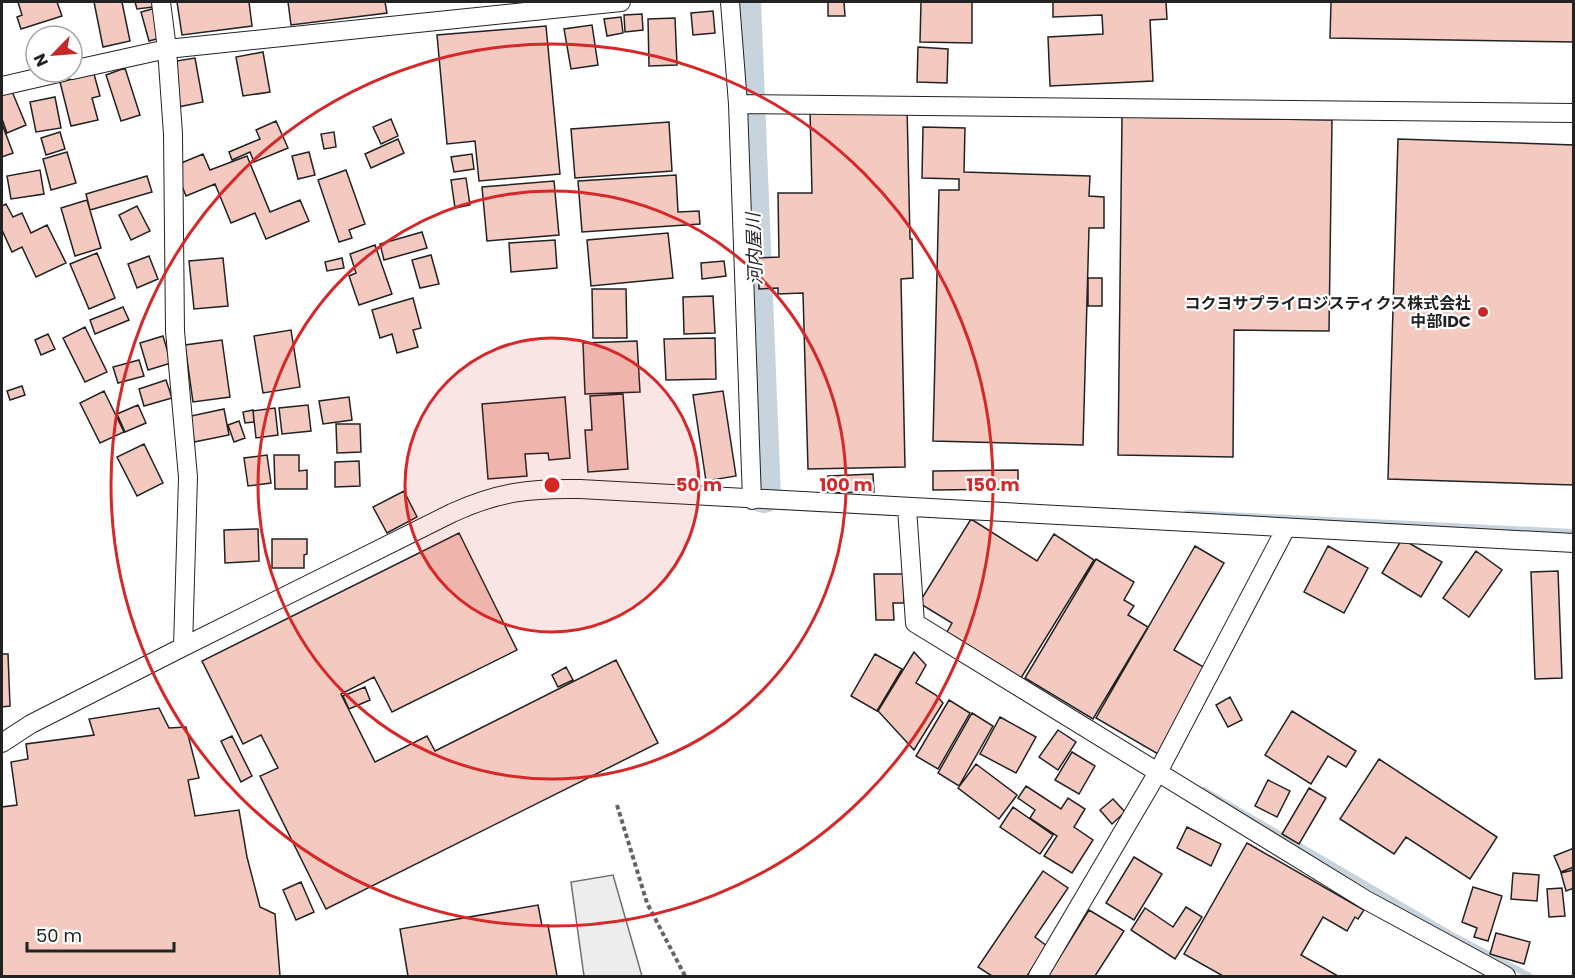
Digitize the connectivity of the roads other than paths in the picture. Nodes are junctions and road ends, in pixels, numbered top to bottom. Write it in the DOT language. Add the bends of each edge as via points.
graph roads {
  1 [pos="161,2"];
  2 [pos="621,2"];
  3 [pos="730,2"];
  4 [pos="167,49"];
  5 [pos="84,67"];
  6 [pos="24,81"];
  7 [pos="2,86"];
  8 [pos="738,104"];
  9 [pos="1574,113"];
  10 [pos="752,500"];
  11 [pos="907,508"];
  12 [pos="1286,528"];
  13 [pos="1574,543"];
  14 [pos="183,646"];
  15 [pos="2,743"];
  16 [pos="1158,772"];
  17 [pos="1038,976"];
  18 [pos="1506,976"];
  1 -- 4 [label="street"];
  2 -- 4 [label="street"];
  3 -- 8 [label="street"];
  4 -- 5 [label="street"];
  4 -- 14 [label="street" via="173,134 175,331 188,477"];
  6 -- 7 [label="street"];
  8 -- 9 [label="street"];
  8 -- 10 [label="street"];
  10 -- 11 [label="street"];
  10 -- 14 [label="street" via="553,488 493,497 452,513"];
  11 -- 12 [label="street"];
  11 -- 16 [label="street" via="915,623"];
  12 -- 13 [label="street"];
  12 -- 16 [label="street"];
  14 -- 15 [label="street" via="31,724"];
  16 -- 17 [label="street"];
  16 -- 18 [label="street" via="1366,900"];
}
